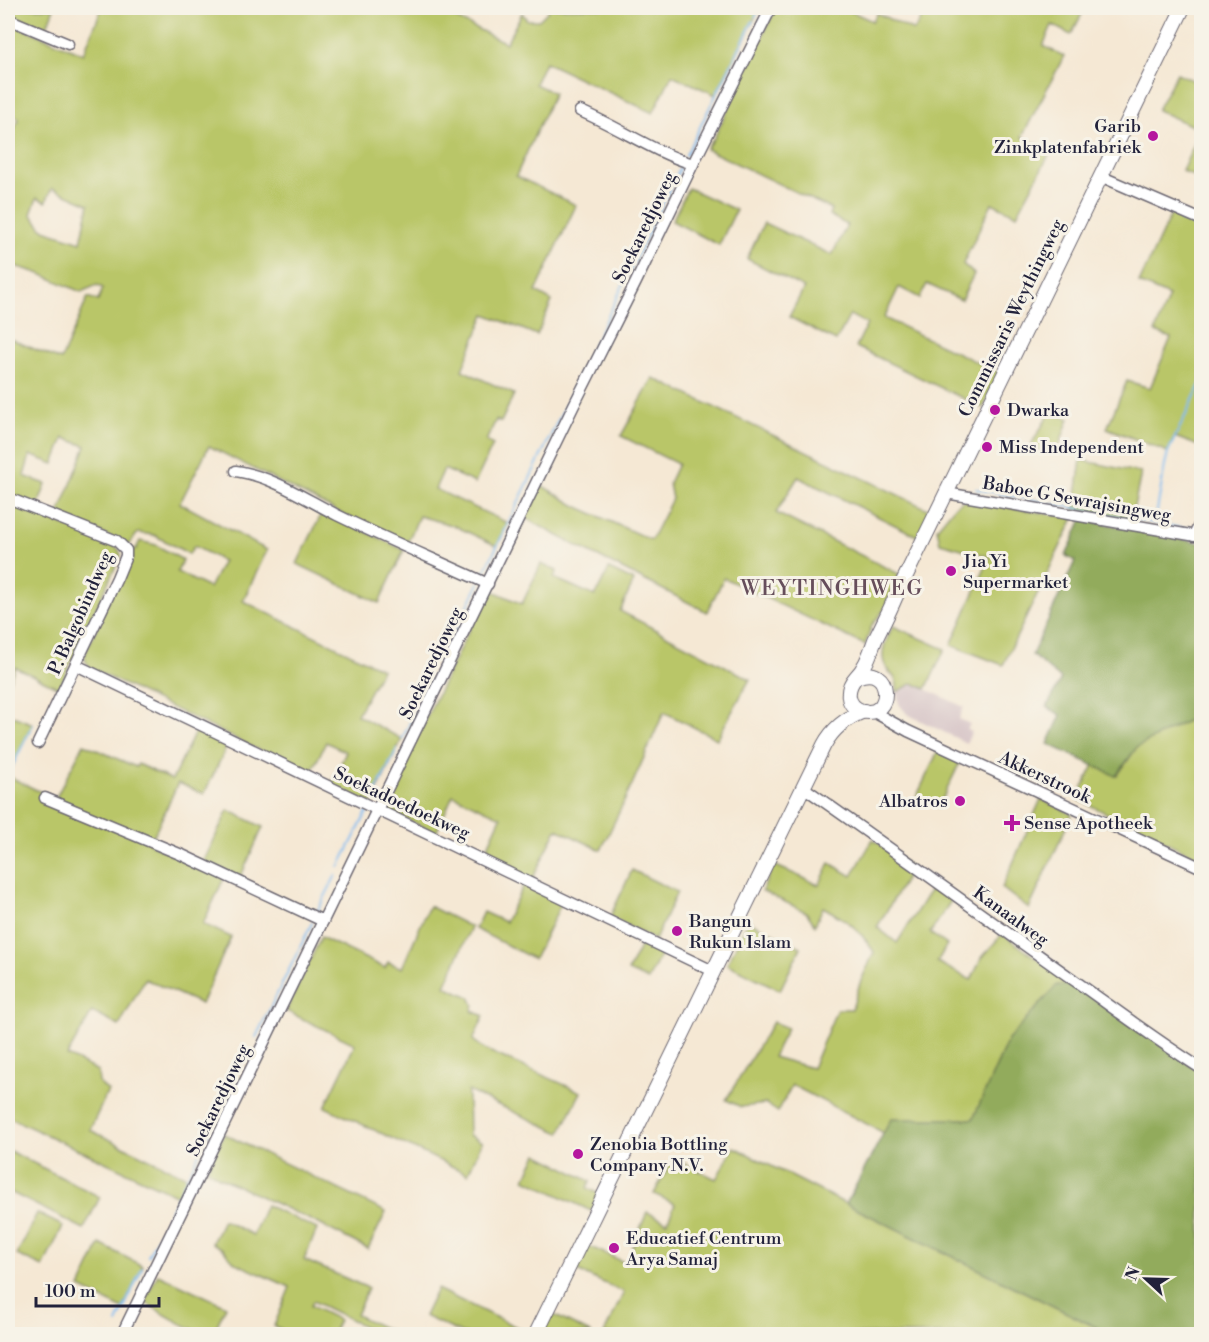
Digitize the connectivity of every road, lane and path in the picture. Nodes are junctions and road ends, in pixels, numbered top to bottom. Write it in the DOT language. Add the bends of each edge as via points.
graph roads {
  1 [pos="771,8"];
  2 [pos="1183,8"];
  3 [pos="8,19"];
  4 [pos="68,44"];
  5 [pos="580,111"];
  6 [pos="693,165"];
  7 [pos="1100,176"];
  8 [pos="1202,220"];
  9 [pos="236,471"];
  10 [pos="946,493"];
  11 [pos="8,498"];
  12 [pos="1202,519"];
  13 [pos="1198,536"];
  14 [pos="488,584"];
  15 [pos="873,646"];
  16 [pos="76,665"];
  17 [pos="857,677"];
  18 [pos="879,678"];
  19 [pos="885,695"];
  20 [pos="848,697"];
  21 [pos="868,711"];
  22 [pos="837,726"];
  23 [pos="908,731"];
  24 [pos="38,743"];
  25 [pos="803,787"];
  26 [pos="45,798"];
  27 [pos="377,809"];
  28 [pos="1202,868"];
  29 [pos="323,921"];
  30 [pos="713,971"];
  31 [pos="1202,1069"];
  32 [pos="122,1335"];
  33 [pos="536,1335"];
  1 -- 6 [label="street, Soekaredjoweg"];
  2 -- 7 [label="main road, Commissaris Weythingweg"];
  3 -- 4 [label="street"];
  5 -- 6 [label="street" via="671,158"];
  6 -- 14 [label="street, Soekaredjoweg"];
  7 -- 8 [label="street"];
  7 -- 10 [label="main road, Commissaris Weythingweg"];
  9 -- 14 [label="street" via="265,478"];
  10 -- 13 [label="street, Baboe G Sewrajsingweg"];
  10 -- 15 [label="main road, Commissaris Weythingweg"];
  11 -- 16 [label="street, P. Balgobindweg" via="117,542 126,550"];
  12 -- 13 [label="street"];
  14 -- 27 [label="street, Soekaredjoweg"];
  15 -- 17 [label="main road, Commissaris Weythingweg"];
  15 -- 18 [label="main road" via="872,663"];
  16 -- 24 [label="street, P. Balgobindweg"];
  16 -- 27 [label="street, Soekadoedoekweg"];
  17 -- 18 [label="main road" via="868,674"];
  17 -- 20 [label="main road" via="849,686"];
  18 -- 19 [label="main road"];
  19 -- 21 [label="main road" via="882,704"];
  19 -- 23 [label="street" via="891,714"];
  20 -- 21 [label="main road" via="857,709"];
  20 -- 22 [label="main road"];
  21 -- 22 [label="main road"];
  21 -- 23 [label="street, Akkerstrook"];
  22 -- 25 [label="main road"];
  23 -- 28 [label="street, Akkerstrook"];
  25 -- 30 [label="main road"];
  25 -- 31 [label="street, Kanaalweg"];
  26 -- 29 [label="street" via="182,855"];
  27 -- 29 [label="street, Soekaredjoweg"];
  27 -- 30 [label="street, Soekadoedoekweg"];
  29 -- 32 [label="street, Soekaredjoweg"];
  30 -- 33 [label="main road"];
}
